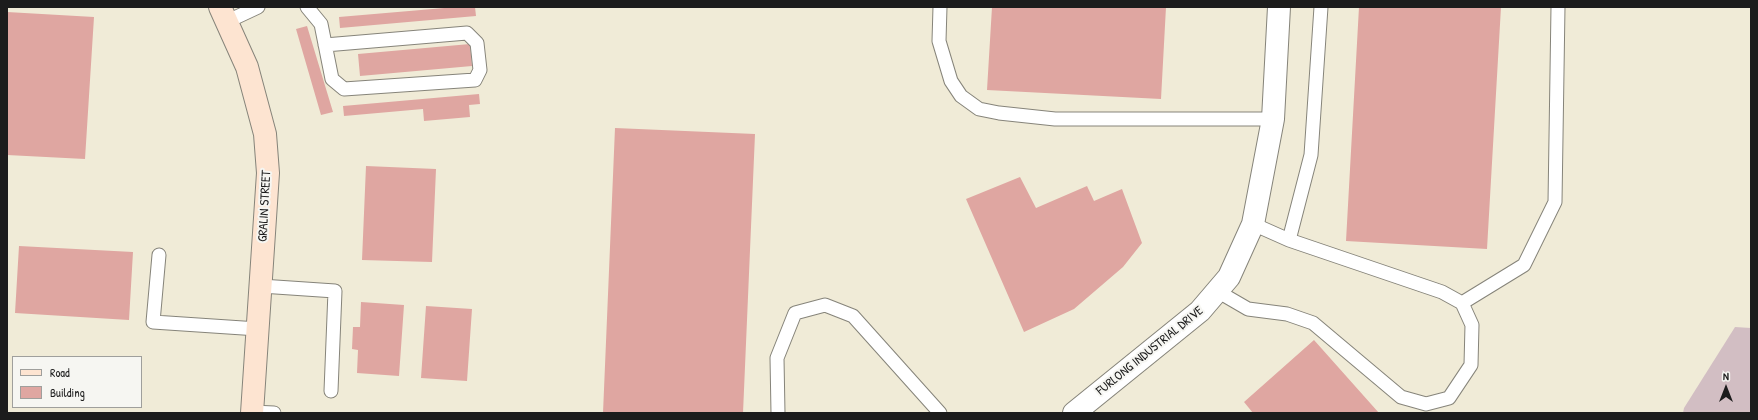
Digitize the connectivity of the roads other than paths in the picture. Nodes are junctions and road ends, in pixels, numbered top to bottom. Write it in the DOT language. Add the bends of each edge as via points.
graph roads {
  1 [pos="258,7"];
  2 [pos="307,7"];
  3 [pos="940,7"];
  4 [pos="1279,7"];
  5 [pos="1321,7"];
  6 [pos="1558,7"];
  7 [pos="223,14"];
  8 [pos="325,45"];
  9 [pos="1273,119"];
  10 [pos="1253,224"];
  11 [pos="1289,240"];
  12 [pos="159,255"];
  13 [pos="261,286"];
  14 [pos="1217,291"];
  15 [pos="1462,303"];
  16 [pos="258,329"];
  17 [pos="331,391"];
  18 [pos="252,413"];
  19 [pos="274,413"];
  20 [pos="778,413"];
  21 [pos="940,413"];
  22 [pos="1074,413"];
  1 -- 7 [label="lane"];
  2 -- 8 [label="lane" via="321,24"];
  3 -- 9 [label="lane" via="939,41 951,81 961,96 978,109 1055,118"];
  4 -- 9 [label="street, FURLONG INDUSTRIAL DRIVE"];
  5 -- 11 [label="lane" via="1311,155"];
  6 -- 15 [label="lane" via="1556,202 1524,265"];
  7 -- 13 [label="street, GRALIN STREET" via="247,67 265,134 268,173"];
  8 -- 8 [label="lane" via="332,79 344,89 475,80 480,70 477,43 467,33"];
  9 -- 10 [label="street, FURLONG INDUSTRIAL DRIVE"];
  10 -- 11 [label="lane"];
  10 -- 14 [label="street, FURLONG INDUSTRIAL DRIVE" via="1229,277"];
  11 -- 15 [label="lane" via="1442,292"];
  12 -- 16 [label="lane" via="153,322"];
  13 -- 16 [label="street, GRALIN STREET"];
  13 -- 17 [label="lane" via="335,291"];
  14 -- 15 [label="lane" via="1248,309 1287,314 1313,323 1400,397 1426,404 1449,398 1471,365 1472,325"];
  14 -- 22 [label="street, FURLONG INDUSTRIAL DRIVE" via="1200,311"];
  16 -- 18 [label="street, GRALIN STREET"];
  18 -- 19 [label="lane"];
  20 -- 21 [label="lane" via="777,358 795,313 825,305 853,316"];
}
